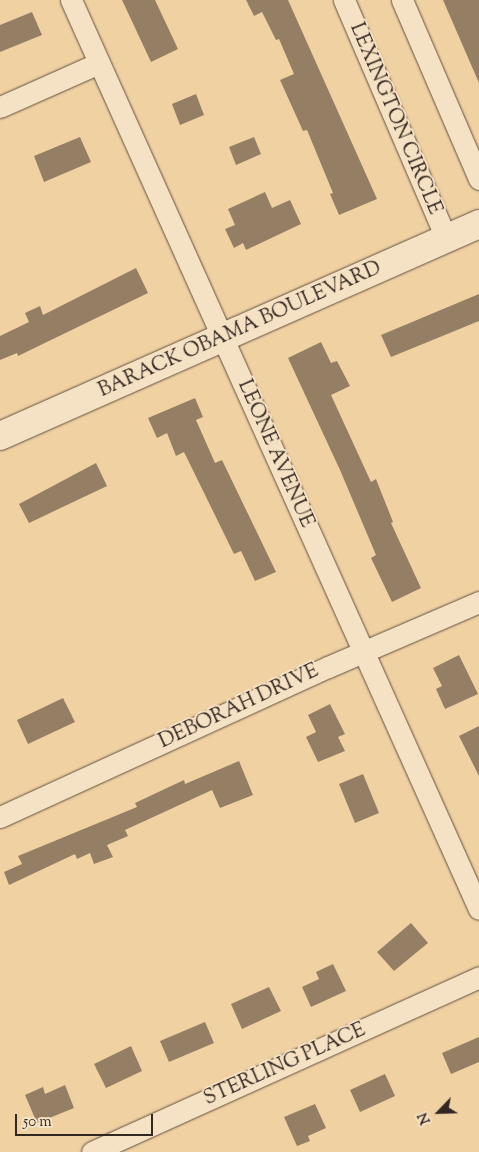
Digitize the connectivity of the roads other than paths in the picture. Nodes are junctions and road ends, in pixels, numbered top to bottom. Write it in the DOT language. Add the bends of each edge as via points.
graph roads {
  1 [pos="71,0"];
  2 [pos="344,0"];
  3 [pos="402,0"];
  4 [pos="99,63"];
  5 [pos="0,107"];
  6 [pos="479,179"];
  7 [pos="479,224"];
  8 [pos="446,238"];
  9 [pos="224,337"];
  10 [pos="0,436"];
  11 [pos="479,602"];
  12 [pos="363,652"];
  13 [pos="0,817"];
  14 [pos="479,909"];
  15 [pos="479,977"];
  16 [pos="92,1152"];
  1 -- 4 [label="street, LEONE AVENUE"];
  2 -- 8 [label="street, LEXINGTON CIRCLE"];
  3 -- 6 [label="street"];
  4 -- 5 [label="street"];
  4 -- 9 [label="street, LEONE AVENUE"];
  7 -- 8 [label="main road, BARACK OBAMA BOULEVARD"];
  8 -- 9 [label="main road, BARACK OBAMA BOULEVARD"];
  9 -- 10 [label="main road, BARACK OBAMA BOULEVARD"];
  9 -- 12 [label="street, LEONE AVENUE"];
  11 -- 12 [label="street, DEBORAH DRIVE"];
  12 -- 13 [label="street, DEBORAH DRIVE"];
  12 -- 14 [label="street, LEONE AVENUE"];
  15 -- 16 [label="street, STERLING PLACE"];
}
